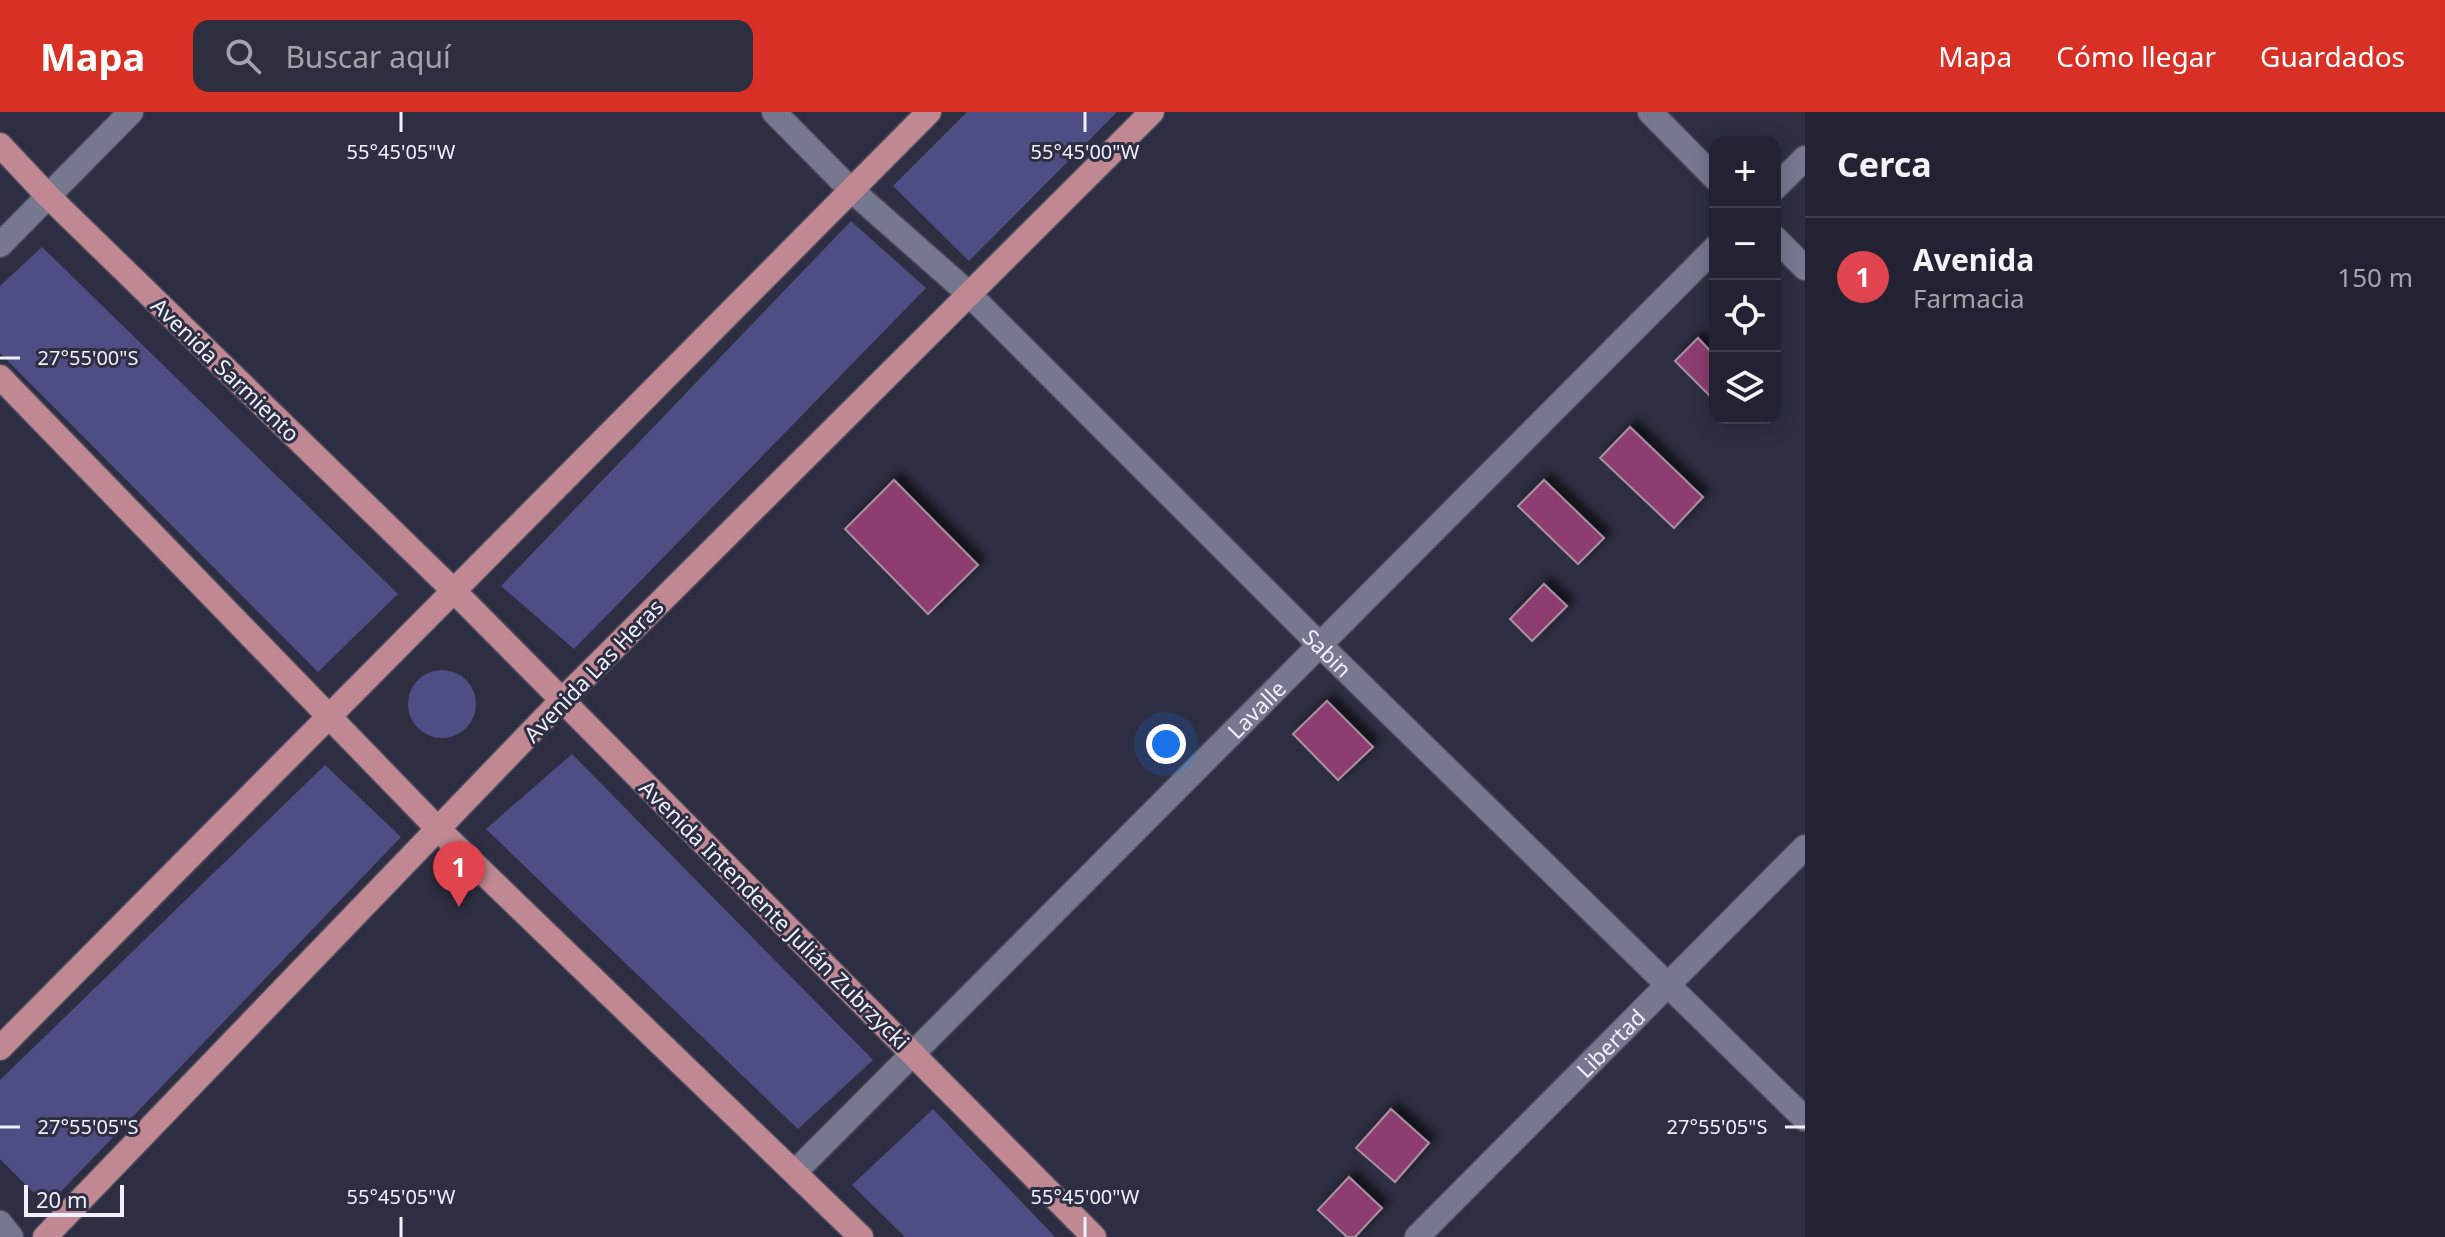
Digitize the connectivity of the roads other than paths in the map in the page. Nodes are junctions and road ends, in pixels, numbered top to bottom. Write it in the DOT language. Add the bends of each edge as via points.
graph roads {
  1 [pos="131,112"];
  2 [pos="774,112"];
  3 [pos="929,112"];
  4 [pos="1152,112"];
  5 [pos="1650,112"];
  6 [pos="0,145"];
  7 [pos="1805,158"];
  8 [pos="1709,172"];
  9 [pos="1781,182"];
  10 [pos="849,188"];
  11 [pos="47,195"];
  12 [pos="1781,244"];
  13 [pos="0,245"];
  14 [pos="1709,254"];
  15 [pos="1805,268"];
  16 [pos="967,292"];
  17 [pos="0,377"];
  18 [pos="454,591"];
  19 [pos="1318,643"];
  20 [pos="562,700"];
  21 [pos="329,715"];
  22 [pos="439,830"];
  23 [pos="1805,847"];
  24 [pos="1668,985"];
  25 [pos="0,1048"];
  26 [pos="914,1054"];
  27 [pos="1805,1119"];
  28 [pos="796,1171"];
  29 [pos="0,1223"];
  30 [pos="11,1237"];
  31 [pos="45,1237"];
  32 [pos="861,1237"];
  33 [pos="1094,1237"];
  34 [pos="1417,1237"];
  1 -- 11 [label="street"];
  2 -- 10 [label="street, Sabin"];
  3 -- 10 [label="main road"];
  4 -- 16 [label="main road, Avenida Las Heras"];
  5 -- 8 [label="street"];
  6 -- 11 [label="main road, Avenida Sarmiento"];
  7 -- 9 [label="street"];
  10 -- 16 [label="street, Sabin"];
  10 -- 18 [label="main road"];
  11 -- 13 [label="street"];
  11 -- 18 [label="main road, Avenida Sarmiento"];
  12 -- 15 [label="street"];
  14 -- 19 [label="street, Lavalle"];
  16 -- 19 [label="street, Sabin"];
  16 -- 20 [label="main road, Avenida Las Heras"];
  17 -- 21 [label="main road"];
  18 -- 20 [label="main road, Avenida Intendente Julián Zubrzycki"];
  18 -- 21 [label="main road"];
  19 -- 24 [label="street, Sabin"];
  19 -- 26 [label="street, Lavalle"];
  20 -- 22 [label="main road, Avenida Las Heras"];
  20 -- 26 [label="main road, Avenida Intendente Julián Zubrzycki"];
  21 -- 22 [label="main road"];
  21 -- 25 [label="main road"];
  22 -- 28 [label="main road"];
  22 -- 31 [label="main road, Avenida Las Heras"];
  23 -- 24 [label="street, Libertad"];
  24 -- 27 [label="street, Sabin"];
  24 -- 34 [label="street, Libertad"];
  26 -- 28 [label="street, Lavalle"];
  26 -- 33 [label="main road, Avenida Intendente Julián Zubrzycki"];
  28 -- 32 [label="main road"];
  29 -- 30 [label="street"];
}
